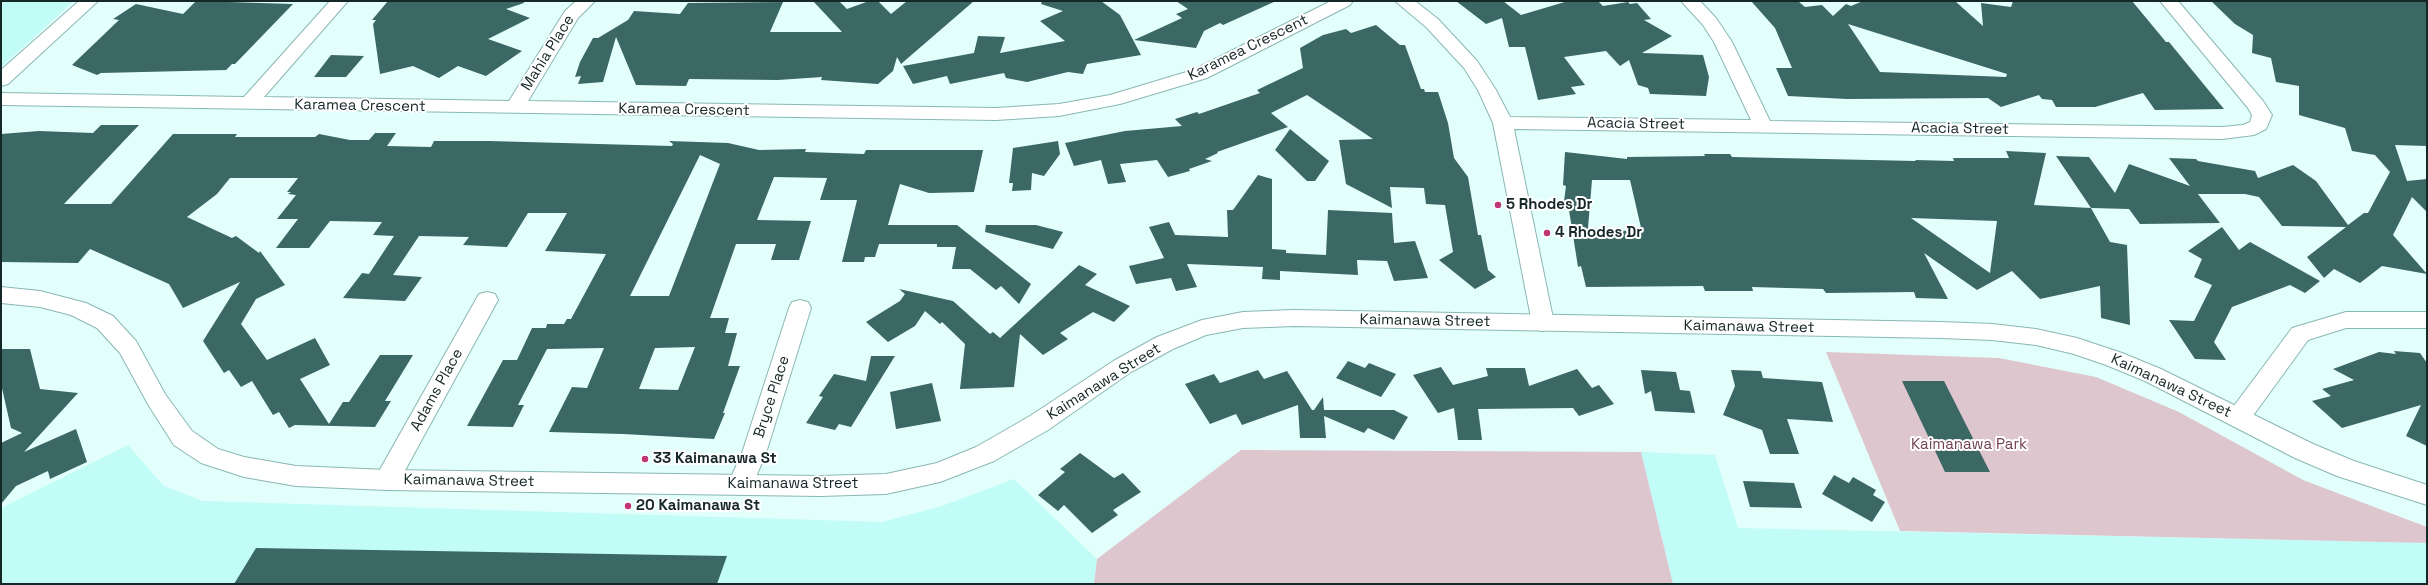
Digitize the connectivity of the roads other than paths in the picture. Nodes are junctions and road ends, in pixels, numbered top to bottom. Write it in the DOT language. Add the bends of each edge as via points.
graph roads {
  1 [pos="89,1"];
  2 [pos="339,1"];
  3 [pos="586,1"];
  4 [pos="1344,1"];
  5 [pos="1404,1"];
  6 [pos="1690,1"];
  7 [pos="2169,1"];
  8 [pos="1,80"];
  9 [pos="1,99"];
  10 [pos="248,104"];
  11 [pos="514,108"];
  12 [pos="1503,123"];
  13 [pos="1763,126"];
  14 [pos="1,295"];
  15 [pos="487,300"];
  16 [pos="800,308"];
  17 [pos="2427,320"];
  18 [pos="1543,323"];
  19 [pos="2239,417"];
  20 [pos="387,480"];
  21 [pos="741,484"];
  22 [pos="2427,495"];
  1 -- 8 [label="street"];
  2 -- 10 [label="street"];
  3 -- 11 [label="street, Mahia Place" via="571,15"];
  4 -- 11 [label="street, Karamea Crescent" via="1200,74 1113,100 1059,110 996,114"];
  5 -- 12 [label="street" via="1432,23 1471,65"];
  6 -- 13 [label="street" via="1710,22 1723,42"];
  7 -- 13 [label="street, Acacia Street" via="2256,104 2262,115 2259,125 2247,131 2222,133"];
  9 -- 10 [label="street, Karamea Crescent"];
  10 -- 11 [label="street, Karamea Crescent"];
  12 -- 13 [label="street, Acacia Street"];
  12 -- 18 [label="street"];
  14 -- 20 [label="street, Kaimanawa Street" via="40,299 78,309 105,322 128,347 157,400 183,438 210,456 244,467 296,476"];
  15 -- 20 [label="street, Adams Place"];
  16 -- 21 [label="street, Bryce Place" via="754,453"];
  17 -- 19 [label="street" via="2346,320 2300,334"];
  18 -- 19 [label="street, Kaimanawa Street" via="1941,330 2036,337 2077,346 2114,359"];
  18 -- 21 [label="street, Kaimanawa Street" via="1294,318 1243,320 1202,328 1165,343 1123,366 1039,423 985,454 940,472 886,484"];
  19 -- 22 [label="street, Kaimanawa Street" via="2346,469"];
  20 -- 21 [label="street, Kaimanawa Street"];
}
